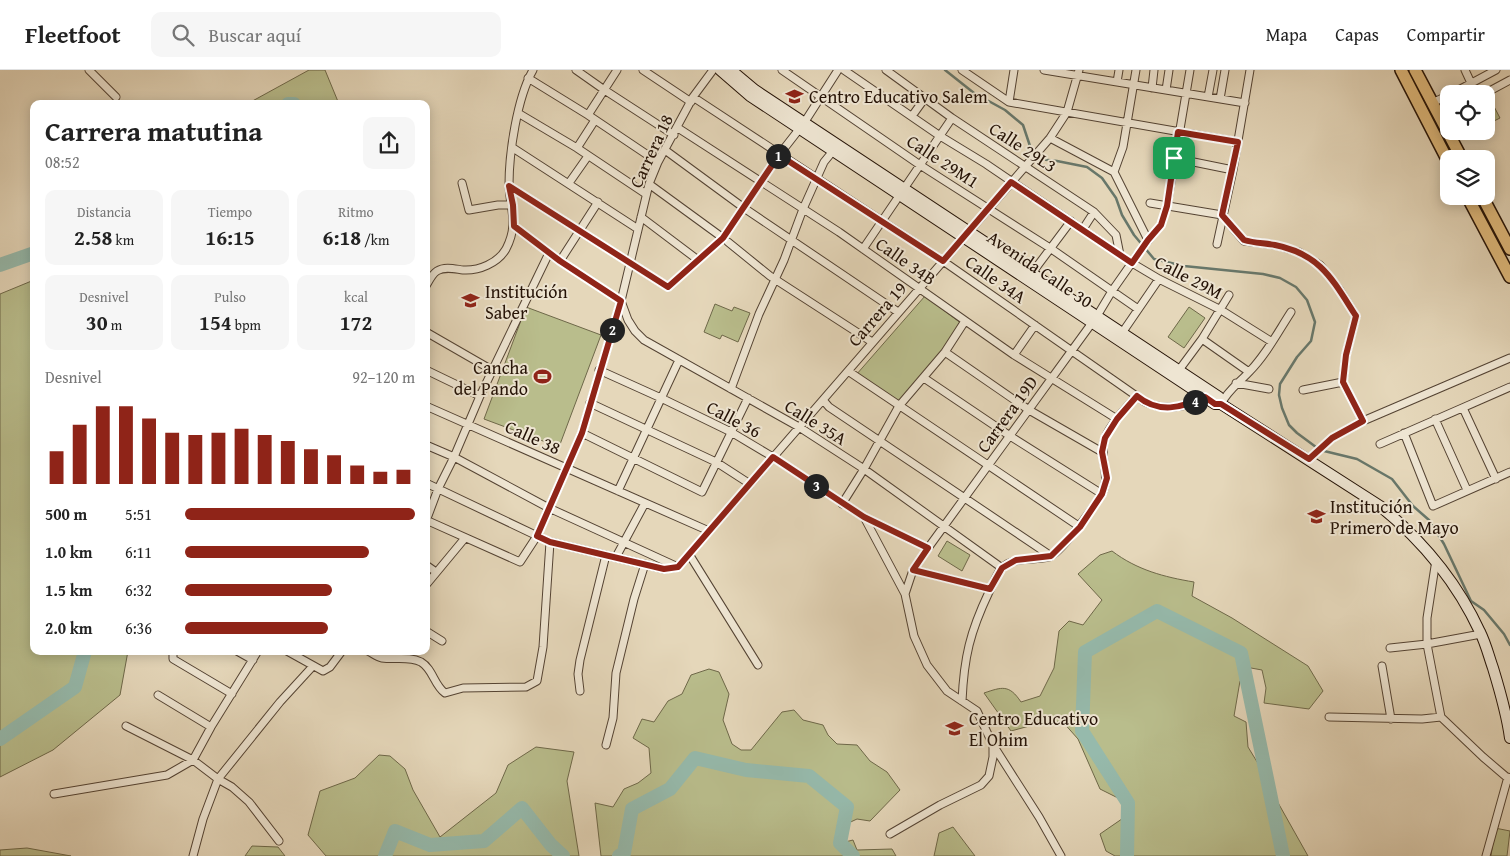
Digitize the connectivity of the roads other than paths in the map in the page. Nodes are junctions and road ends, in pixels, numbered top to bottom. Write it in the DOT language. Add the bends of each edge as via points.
graph roads {
  1 [pos="89,70"];
  2 [pos="533,70"];
  3 [pos="576,70"];
  4 [pos="617,70"];
  5 [pos="643,70"];
  6 [pos="713,70"];
  7 [pos="720,70"];
  8 [pos="731,70"];
  9 [pos="782,70"];
  10 [pos="838,70"];
  11 [pos="844,70"];
  12 [pos="886,70"];
  13 [pos="962,70"];
  14 [pos="1014,70"];
  15 [pos="1044,70"];
  16 [pos="1102,70"];
  17 [pos="1118,70"];
  18 [pos="1136,70"];
  19 [pos="1154,70"];
  20 [pos="1169,70"];
  21 [pos="1190,70"];
  22 [pos="1213,70"];
  23 [pos="1225,70"];
  24 [pos="1250,70"];
  25 [pos="1401,70"];
  26 [pos="1415,70"];
  27 [pos="1465,70"];
  28 [pos="1496,70"];
  29 [pos="1079,73"];
  30 [pos="528,78"];
  31 [pos="1100,80"];
  32 [pos="1510,80"];
  33 [pos="1117,82"];
  34 [pos="1471,83"];
  35 [pos="1134,85"];
  36 [pos="1467,85"];
  37 [pos="1152,88"];
  38 [pos="1495,88"];
  39 [pos="603,90"];
  40 [pos="1166,90"];
  41 [pos="1186,94"];
  42 [pos="116,97"];
  43 [pos="821,97"];
  44 [pos="1208,97"];
  45 [pos="925,98"];
  46 [pos="692,99"];
  47 [pos="1220,99"];
  48 [pos="1440,99"];
  49 [pos="1009,102"];
  50 [pos="1245,103"];
  51 [pos="1432,103"];
  52 [pos="1440,110"];
  53 [pos="1067,112"];
  54 [pos="518,113"];
  55 [pos="588,115"];
  56 [pos="912,116"];
  57 [pos="952,118"];
  58 [pos="595,120"];
  59 [pos="1127,123"];
  60 [pos="802,126"];
  61 [pos="676,131"];
  62 [pos="1178,132"];
  63 [pos="940,136"];
  64 [pos="1050,138"];
  65 [pos="1238,142"];
  66 [pos="512,148"];
  67 [pos="577,148"];
  68 [pos="665,150"];
  69 [pos="1442,150"];
  70 [pos="833,151"];
  71 [pos="779,155"];
  72 [pos="588,156"];
  73 [pos="1174,158"];
  74 [pos="658,162"];
  75 [pos="1028,162"];
  76 [pos="920,165"];
  77 [pos="1233,170"];
  78 [pos="1114,172"];
  79 [pos="818,179"];
  80 [pos="761,182"];
  81 [pos="1011,182"];
  82 [pos="462,183"];
  83 [pos="569,183"];
  84 [pos="649,184"];
  85 [pos="509,186"];
  86 [pos="902,192"];
  87 [pos="646,194"];
  88 [pos="598,202"];
  89 [pos="1150,203"];
  90 [pos="513,205"];
  91 [pos="1471,205"];
  92 [pos="1487,205"];
  93 [pos="1167,206"];
  94 [pos="744,208"];
  95 [pos="803,209"];
  96 [pos="988,209"];
  97 [pos="1094,212"];
  98 [pos="1222,215"];
  99 [pos="640,217"];
  100 [pos="883,221"];
  101 [pos="1071,221"];
  102 [pos="514,226"];
  103 [pos="638,229"];
  104 [pos="1083,229"];
  105 [pos="580,231"];
  106 [pos="966,234"];
  107 [pos="726,240"];
  108 [pos="792,241"];
  109 [pos="1146,242"];
  110 [pos="1217,244"];
  111 [pos="1509,247"];
  112 [pos="1050,248"];
  113 [pos="863,249"];
  114 [pos="549,253"];
  115 [pos="1138,254"];
  116 [pos="1120,255"];
  117 [pos="698,260"];
  118 [pos="560,261"];
  119 [pos="943,261"];
  120 [pos="1132,263"];
  121 [pos="630,264"];
  122 [pos="1032,273"];
  123 [pos="1510,277"];
  124 [pos="774,279"];
  125 [pos="1159,279"];
  126 [pos="430,280"];
  127 [pos="919,288"];
  128 [pos="1112,290"];
  129 [pos="1229,295"];
  130 [pos="621,301"];
  131 [pos="1138,309"];
  132 [pos="1221,310"];
  133 [pos="898,312"];
  134 [pos="1291,312"];
  135 [pos="1095,320"];
  136 [pos="965,321"];
  137 [pos="1035,325"];
  138 [pos="1122,333"];
  139 [pos="430,334"];
  140 [pos="1202,339"];
  141 [pos="872,342"];
  142 [pos="1272,342"];
  143 [pos="1072,350"];
  144 [pos="945,352"];
  145 [pos="1014,355"];
  146 [pos="1510,358"];
  147 [pos="679,360"];
  148 [pos="492,370"];
  149 [pos="600,370"];
  150 [pos="1179,370"];
  151 [pos="848,371"];
  152 [pos="430,372"];
  153 [pos="1249,372"];
  154 [pos="924,378"];
  155 [pos="1051,379"];
  156 [pos="1343,382"];
  157 [pos="1236,383"];
  158 [pos="1510,387"];
  159 [pos="731,389"];
  160 [pos="1269,389"];
  161 [pos="1303,390"];
  162 [pos="1208,394"];
  163 [pos="480,396"];
  164 [pos="1137,396"];
  165 [pos="661,398"];
  166 [pos="748,398"];
  167 [pos="823,400"];
  168 [pos="590,403"];
  169 [pos="1221,404"];
  170 [pos="899,406"];
  171 [pos="430,408"];
  172 [pos="1463,408"];
  173 [pos="1029,410"];
  174 [pos="1117,419"];
  175 [pos="1435,419"];
  176 [pos="1363,421"];
  177 [pos="468,424"];
  178 [pos="799,427"];
  179 [pos="647,428"];
  180 [pos="731,432"];
  181 [pos="582,433"];
  182 [pos="1404,433"];
  183 [pos="1010,436"];
  184 [pos="879,442"];
  185 [pos="1380,444"];
  186 [pos="430,447"];
  187 [pos="1102,452"];
  188 [pos="1312,456"];
  189 [pos="454,457"];
  190 [pos="773,457"];
  191 [pos="633,458"];
  192 [pos="716,462"];
  193 [pos="988,466"];
  194 [pos="567,468"];
  195 [pos="864,469"];
  196 [pos="1510,472"];
  197 [pos="1496,479"];
  198 [pos="750,484"];
  199 [pos="430,485"];
  200 [pos="438,488"];
  201 [pos="1467,490"];
  202 [pos="618,491"];
  203 [pos="1102,494"];
  204 [pos="964,498"];
  205 [pos="645,503"];
  206 [pos="842,504"];
  207 [pos="550,508"];
  208 [pos="430,510"];
  209 [pos="864,517"];
  210 [pos="430,523"];
  211 [pos="944,526"];
  212 [pos="1080,527"];
  213 [pos="709,532"];
  214 [pos="537,536"];
  215 [pos="465,538"];
  216 [pos="550,542"];
  217 [pos="624,542"];
  218 [pos="928,548"];
  219 [pos="689,554"];
  220 [pos="606,555"];
  221 [pos="1051,556"];
  222 [pos="616,557"];
  223 [pos="1436,559"];
  224 [pos="645,564"];
  225 [pos="678,567"];
  226 [pos="430,568"];
  227 [pos="1002,568"];
  228 [pos="913,570"];
  229 [pos="436,572"];
  230 [pos="430,580"];
  231 [pos="990,589"];
  232 [pos="904,594"];
  233 [pos="430,634"];
  234 [pos="1481,634"];
  235 [pos="442,641"];
  236 [pos="1428,644"];
  237 [pos="1390,648"];
  238 [pos="172,655"];
  239 [pos="244,655"];
  240 [pos="256,655"];
  241 [pos="294,655"];
  242 [pos="339,655"];
  243 [pos="388,655"];
  244 [pos="253,660"];
  245 [pos="758,665"];
  246 [pos="313,666"];
  247 [pos="1382,666"];
  248 [pos="580,691"];
  249 [pos="232,694"];
  250 [pos="158,695"];
  251 [pos="962,701"];
  252 [pos="1329,717"];
  253 [pos="1441,717"];
  254 [pos="1391,719"];
  255 [pos="126,726"];
  256 [pos="211,727"];
  257 [pos="1510,738"];
  258 [pos="606,745"];
  259 [pos="993,745"];
  260 [pos="193,760"];
  261 [pos="1509,778"];
  262 [pos="218,779"];
  263 [pos="54,794"];
  264 [pos="890,834"];
  265 [pos="279,841"];
  266 [pos="193,856"];
  267 [pos="1061,856"];
  268 [pos="1486,856"];
  1 -- 42 [label="street"];
  2 -- 30 [label="street"];
  3 -- 39 [label="street, Calle 34B"];
  4 -- 39 [label="street"];
  5 -- 46 [label="street"];
  6 -- 46 [label="street, Carrera 18"];
  7 -- 60 [label="main road, Avenida Calle 30" via="750,96"];
  8 -- 60 [label="main road, Avenida Calle 30"];
  9 -- 43 [label="street, Calle 29M1"];
  10 -- 43 [label="street"];
  11 -- 56 [label="street, Calle 29M"];
  12 -- 45 [label="street, Calle 29L3"];
  13 -- 49 [label="street"];
  14 -- 49 [label="street"];
  15 -- 29 [label="street"];
  16 -- 31 [label="street"];
  17 -- 33 [label="street"];
  18 -- 35 [label="street"];
  19 -- 37 [label="street"];
  20 -- 40 [label="street"];
  21 -- 41 [label="street"];
  22 -- 44 [label="street"];
  23 -- 47 [label="street"];
  24 -- 50 [label="street"];
  25 -- 69 [label="main road"];
  26 -- 51 [label="main road"];
  27 -- 34 [label="street"];
  28 -- 34 [label="street"];
  29 -- 31 [label="street"];
  29 -- 53 [label="street, Carrera 19"];
  30 -- 54 [label="street"];
  30 -- 55 [label="street"];
  31 -- 33 [label="street"];
  32 -- 38 [label="street"];
  33 -- 35 [label="street"];
  34 -- 36 [label="street"];
  35 -- 37 [label="street"];
  35 -- 59 [label="street"];
  37 -- 40 [label="street"];
  39 -- 55 [label="street"];
  39 -- 61 [label="street, Calle 34B"];
  40 -- 41 [label="street"];
  41 -- 44 [label="street"];
  41 -- 62 [label="street"];
  43 -- 60 [label="street"];
  43 -- 76 [label="street, Calle 29M1"];
  44 -- 47 [label="street"];
  45 -- 56 [label="street"];
  45 -- 57 [label="street, Calle 29L3"];
  46 -- 61 [label="street, Carrera 18"];
  46 -- 71 [label="street, Calle 34A"];
  47 -- 50 [label="street"];
  48 -- 51 [label="street"];
  49 -- 53 [label="street"];
  50 -- 65 [label="street"];
  51 -- 52 [label="main road"];
  53 -- 59 [label="street"];
  53 -- 64 [label="street, Carrera 19"];
  54 -- 66 [label="street"];
  54 -- 67 [label="street"];
  55 -- 58 [label="street"];
  56 -- 63 [label="street, Calle 29M"];
  57 -- 63 [label="street"];
  57 -- 75 [label="street, Calle 29L3"];
  58 -- 67 [label="street"];
  58 -- 74 [label="street"];
  59 -- 62 [label="street"];
  59 -- 78 [label="street"];
  60 -- 70 [label="main road, Avenida Calle 30"];
  60 -- 71 [label="street"];
  60 -- 86 [label="main road, Avenida Calle 30"];
  61 -- 68 [label="street, Carrera 18"];
  61 -- 80 [label="street, Calle 34B"];
  62 -- 65 [label="street"];
  62 -- 73 [label="street"];
  63 -- 76 [label="street"];
  63 -- 81 [label="street, Calle 29M"];
  64 -- 75 [label="street, Carrera 19"];
  64 -- 78 [label="street"];
  65 -- 77 [label="street"];
  66 -- 83 [label="street"];
  66 -- 85 [label="street"];
  67 -- 72 [label="street"];
  68 -- 74 [label="street, Carrera 18"];
  68 -- 94 [label="street"];
  70 -- 79 [label="street" via="824,162"];
  70 -- 86 [label="main road, Avenida Calle 30"];
  71 -- 79 [label="street, Calle 34A"];
  71 -- 80 [label="street"];
  72 -- 83 [label="street"];
  72 -- 87 [label="street"];
  73 -- 77 [label="street"];
  73 -- 93 [label="street"];
  74 -- 84 [label="street, Carrera 18"];
  75 -- 81 [label="street, Carrera 19"];
  75 -- 97 [label="street, Calle 29L3"];
  76 -- 86 [label="street"];
  76 -- 96 [label="street, Calle 29M1"];
  77 -- 98 [label="street"];
  78 -- 109 [label="street"];
  79 -- 95 [label="street"];
  79 -- 100 [label="street, Calle 34A"];
  80 -- 94 [label="street"];
  80 -- 95 [label="street, Calle 34B"];
  81 -- 96 [label="street, Carrera 19"];
  81 -- 101 [label="street, Calle 29M"];
  82 -- 90 [label="street" via="469,210"];
  83 -- 88 [label="street"];
  84 -- 87 [label="street, Carrera 18"];
  84 -- 107 [label="street"];
  85 -- 90 [label="street"];
  85 -- 105 [label="street"];
  86 -- 100 [label="street"];
  86 -- 106 [label="main road, Avenida Calle 30"];
  87 -- 99 [label="street, Carrera 18"];
  88 -- 103 [label="street"];
  88 -- 105 [label="street"];
  89 -- 93 [label="street"];
  90 -- 102 [label="street"];
  91 -- 123 [label="main road"];
  92 -- 111 [label="main road"];
  93 -- 98 [label="street"];
  93 -- 109 [label="street" via="1161,225"];
  94 -- 107 [label="street"];
  94 -- 108 [label="street"];
  95 -- 108 [label="street"];
  95 -- 113 [label="street, Calle 34B"];
  96 -- 106 [label="street, Carrera 19"];
  96 -- 112 [label="street, Calle 29M1"];
  97 -- 104 [label="street"];
  97 -- 116 [label="street, Calle 29L3" via="1116,235"];
  98 -- 110 [label="street"];
  98 -- 156 [label="street" via="1244,240 1299,252 1320,264 1339,289 1356,316"];
  99 -- 103 [label="street, Carrera 18"];
  99 -- 117 [label="street"];
  100 -- 113 [label="street"];
  100 -- 119 [label="street, Calle 34A"];
  101 -- 104 [label="street, Calle 29M"];
  101 -- 112 [label="street"];
  102 -- 114 [label="street"];
  102 -- 126 [label="street" via="504,251 495,261 466,270 444,268"];
  103 -- 121 [label="street, Carrera 18"];
  104 -- 116 [label="street, Calle 29M"];
  105 -- 118 [label="street"];
  105 -- 121 [label="street"];
  106 -- 119 [label="street, Carrera 19"];
  106 -- 122 [label="main road, Avenida Calle 30"];
  106 -- 135 [label="main road, Avenida Calle 30"];
  107 -- 117 [label="street"];
  107 -- 124 [label="street"];
  108 -- 124 [label="street"];
  108 -- 133 [label="street"];
  109 -- 115 [label="street"];
  112 -- 122 [label="street"];
  112 -- 128 [label="street, Calle 29M1"];
  113 -- 127 [label="street, Calle 34B"];
  114 -- 118 [label="street"];
  114 -- 148 [label="street"];
  115 -- 120 [label="street, Carrera 19D"];
  116 -- 120 [label="street, Calle 29M"];
  117 -- 121 [label="street" via="668,287"];
  118 -- 130 [label="street"];
  119 -- 127 [label="street, Carrera 19"];
  119 -- 137 [label="street, Calle 34A"];
  120 -- 125 [label="street, Calle 29M"];
  120 -- 128 [label="street, Carrera 19D"];
  121 -- 130 [label="street, Carrera 18"];
  122 -- 135 [label="main road, Avenida Calle 30"];
  124 -- 141 [label="street"];
  124 -- 159 [label="street"];
  125 -- 131 [label="street"];
  125 -- 132 [label="street, Calle 29M"];
  127 -- 133 [label="street, Carrera 19"];
  127 -- 136 [label="street, Calle 34B"];
  128 -- 131 [label="street, Calle 29M1"];
  128 -- 135 [label="street, Carrera 19D"];
  129 -- 132 [label="street"];
  130 -- 147 [label="street, Calle 35A" via="635,331 644,340"];
  130 -- 149 [label="street, Carrera 18"];
  131 -- 138 [label="street"];
  132 -- 140 [label="street"];
  132 -- 142 [label="street, Calle 29M"];
  133 -- 141 [label="street, Carrera 19"];
  134 -- 142 [label="street"];
  135 -- 138 [label="main road, Avenida Calle 30"];
  135 -- 143 [label="street, Carrera 19D"];
  135 -- 162 [label="main road, Avenida Calle 30"];
  136 -- 144 [label="street"];
  136 -- 145 [label="street, Calle 34B"];
  137 -- 143 [label="street, Calle 34A"];
  137 -- 145 [label="street"];
  138 -- 150 [label="main road, Avenida Calle 30"];
  139 -- 148 [label="street"];
  140 -- 150 [label="street"];
  140 -- 153 [label="street"];
  141 -- 151 [label="street, Carrera 19"];
  142 -- 153 [label="street"];
  143 -- 155 [label="street, Carrera 19D"];
  143 -- 164 [label="street, Calle 34A"];
  144 -- 154 [label="street"];
  144 -- 173 [label="street"];
  145 -- 155 [label="street, Calle 34B"];
  146 -- 176 [label="street"];
  147 -- 159 [label="street, Calle 35A"];
  147 -- 165 [label="street"];
  148 -- 163 [label="street"];
  149 -- 165 [label="street, Calle 36"];
  149 -- 168 [label="street, Carrera 18"];
  150 -- 162 [label="main road, Avenida Calle 30"];
  151 -- 167 [label="street, Carrera 19"];
  151 -- 170 [label="street"];
  152 -- 163 [label="street"];
  153 -- 157 [label="street"];
  154 -- 170 [label="street"];
  154 -- 183 [label="street"];
  155 -- 173 [label="street, Carrera 19D"];
  155 -- 174 [label="street, Calle 34B"];
  156 -- 161 [label="street"];
  156 -- 176 [label="street"];
  157 -- 160 [label="street"];
  157 -- 169 [label="street"];
  158 -- 172 [label="street"];
  159 -- 166 [label="street, Calle 35A"];
  162 -- 164 [label="street, Calle 34A" via="1178,407 1154,407"];
  162 -- 169 [label="main road, Avenida Calle 30" via="1219,397"];
  163 -- 177 [label="street"];
  164 -- 174 [label="street"];
  165 -- 179 [label="street"];
  165 -- 180 [label="street, Calle 36"];
  166 -- 178 [label="street, Calle 35A"];
  166 -- 180 [label="street"];
  167 -- 178 [label="street, Carrera 19"];
  167 -- 184 [label="street"];
  168 -- 179 [label="street"];
  168 -- 181 [label="street, Carrera 18"];
  169 -- 188 [label="main road, Avenida Calle 30"];
  170 -- 184 [label="street"];
  170 -- 193 [label="street"];
  171 -- 177 [label="street, Calle 38"];
  172 -- 175 [label="street"];
  172 -- 197 [label="street"];
  173 -- 183 [label="street, Carrera 19D"];
  173 -- 187 [label="street"];
  174 -- 187 [label="street" via="1105,438"];
  175 -- 182 [label="street"];
  175 -- 201 [label="street"];
  176 -- 188 [label="street" via="1332,438"];
  177 -- 189 [label="street"];
  177 -- 194 [label="street, Calle 38"];
  178 -- 190 [label="street, Carrera 19"];
  178 -- 195 [label="street, Calle 35A"];
  179 -- 191 [label="street"];
  179 -- 192 [label="street"];
  180 -- 190 [label="street, Calle 36"];
  180 -- 192 [label="street"];
  181 -- 191 [label="street"];
  181 -- 194 [label="street, Carrera 18"];
  182 -- 185 [label="street"];
  182 -- 201 [label="street" via="1433,506"];
  183 -- 193 [label="street, Carrera 19D"];
  183 -- 203 [label="street"];
  184 -- 195 [label="street"];
  184 -- 204 [label="street"];
  186 -- 189 [label="street"];
  187 -- 203 [label="street" via="1107,478"];
  188 -- 223 [label="main road, Avenida Calle 30" via="1402,523"];
  189 -- 200 [label="street"];
  189 -- 207 [label="street"];
  190 -- 198 [label="street, Carrera 19"];
  190 -- 206 [label="street, Calle 36"];
  191 -- 192 [label="street" via="702,492"];
  191 -- 202 [label="street"];
  192 -- 198 [label="street"];
  193 -- 204 [label="street, Carrera 19D"];
  193 -- 212 [label="street"];
  194 -- 202 [label="street, Calle 38"];
  194 -- 207 [label="street, Carrera 18"];
  195 -- 206 [label="street"];
  195 -- 211 [label="street, Calle 35A"];
  196 -- 197 [label="street"];
  197 -- 201 [label="street"];
  198 -- 213 [label="street, Carrera 19"];
  199 -- 200 [label="street"];
  200 -- 208 [label="street"];
  200 -- 214 [label="street"];
  202 -- 205 [label="street, Calle 38"];
  203 -- 212 [label="street"];
  204 -- 211 [label="street, Carrera 19D"];
  204 -- 221 [label="street"];
  205 -- 213 [label="street, Calle 38"];
  205 -- 217 [label="street"];
  206 -- 209 [label="street, Calle 36"];
  207 -- 214 [label="street, Carrera 18"];
  207 -- 217 [label="street"];
  209 -- 218 [label="street, Calle 36"];
  209 -- 232 [label="street"];
  210 -- 215 [label="street"];
  211 -- 218 [label="street, Carrera 19D"];
  211 -- 227 [label="street, Calle 35A"];
  212 -- 221 [label="street"];
  213 -- 219 [label="street, Carrera 19"];
  214 -- 215 [label="street, Carrera 18" via="520,562"];
  214 -- 216 [label="street"];
  215 -- 229 [label="street"];
  216 -- 220 [label="street"];
  216 -- 243 [label="street" via="537,681 526,687 463,688 445,693 421,662"];
  217 -- 222 [label="street"];
  217 -- 225 [label="street"];
  218 -- 228 [label="street, Carrera 19D"];
  219 -- 225 [label="street, Carrera 19"];
  219 -- 245 [label="street"];
  220 -- 222 [label="street"];
  220 -- 248 [label="street" via="580,660"];
  221 -- 227 [label="street" via="1016,560"];
  222 -- 224 [label="street"];
  223 -- 234 [label="main road, Avenida Calle 30" via="1462,596"];
  223 -- 236 [label="street" via="1427,618"];
  224 -- 225 [label="street" via="664,569"];
  224 -- 258 [label="street" via="616,673 613,718"];
  226 -- 229 [label="street"];
  227 -- 231 [label="street"];
  228 -- 231 [label="street"];
  228 -- 232 [label="street, Carrera 19D"];
  229 -- 230 [label="street"];
  231 -- 251 [label="street" via="970,639"];
  232 -- 251 [label="street" via="914,636 926,665 947,691"];
  233 -- 235 [label="street"];
  234 -- 236 [label="street"];
  234 -- 257 [label="main road, Avenida Calle 30" via="1499,686"];
  236 -- 237 [label="street"];
  236 -- 253 [label="street"];
  238 -- 249 [label="street" via="173,659"];
  239 -- 244 [label="street"];
  240 -- 244 [label="street"];
  241 -- 246 [label="street"];
  242 -- 246 [label="street" via="326,670"];
  244 -- 249 [label="street"];
  246 -- 262 [label="street"];
  247 -- 254 [label="street"];
  249 -- 256 [label="street"];
  250 -- 256 [label="street"];
  251 -- 259 [label="street" via="977,710"];
  252 -- 254 [label="street"];
  253 -- 254 [label="street"];
  253 -- 261 [label="street"];
  255 -- 260 [label="street"];
  256 -- 260 [label="street"];
  259 -- 264 [label="street" via="989,776 981,785 940,804"];
  259 -- 267 [label="street"];
  260 -- 262 [label="street"];
  260 -- 263 [label="street" via="166,775"];
  261 -- 268 [label="street"];
  262 -- 265 [label="street" via="249,802"];
  262 -- 266 [label="street"];
}
